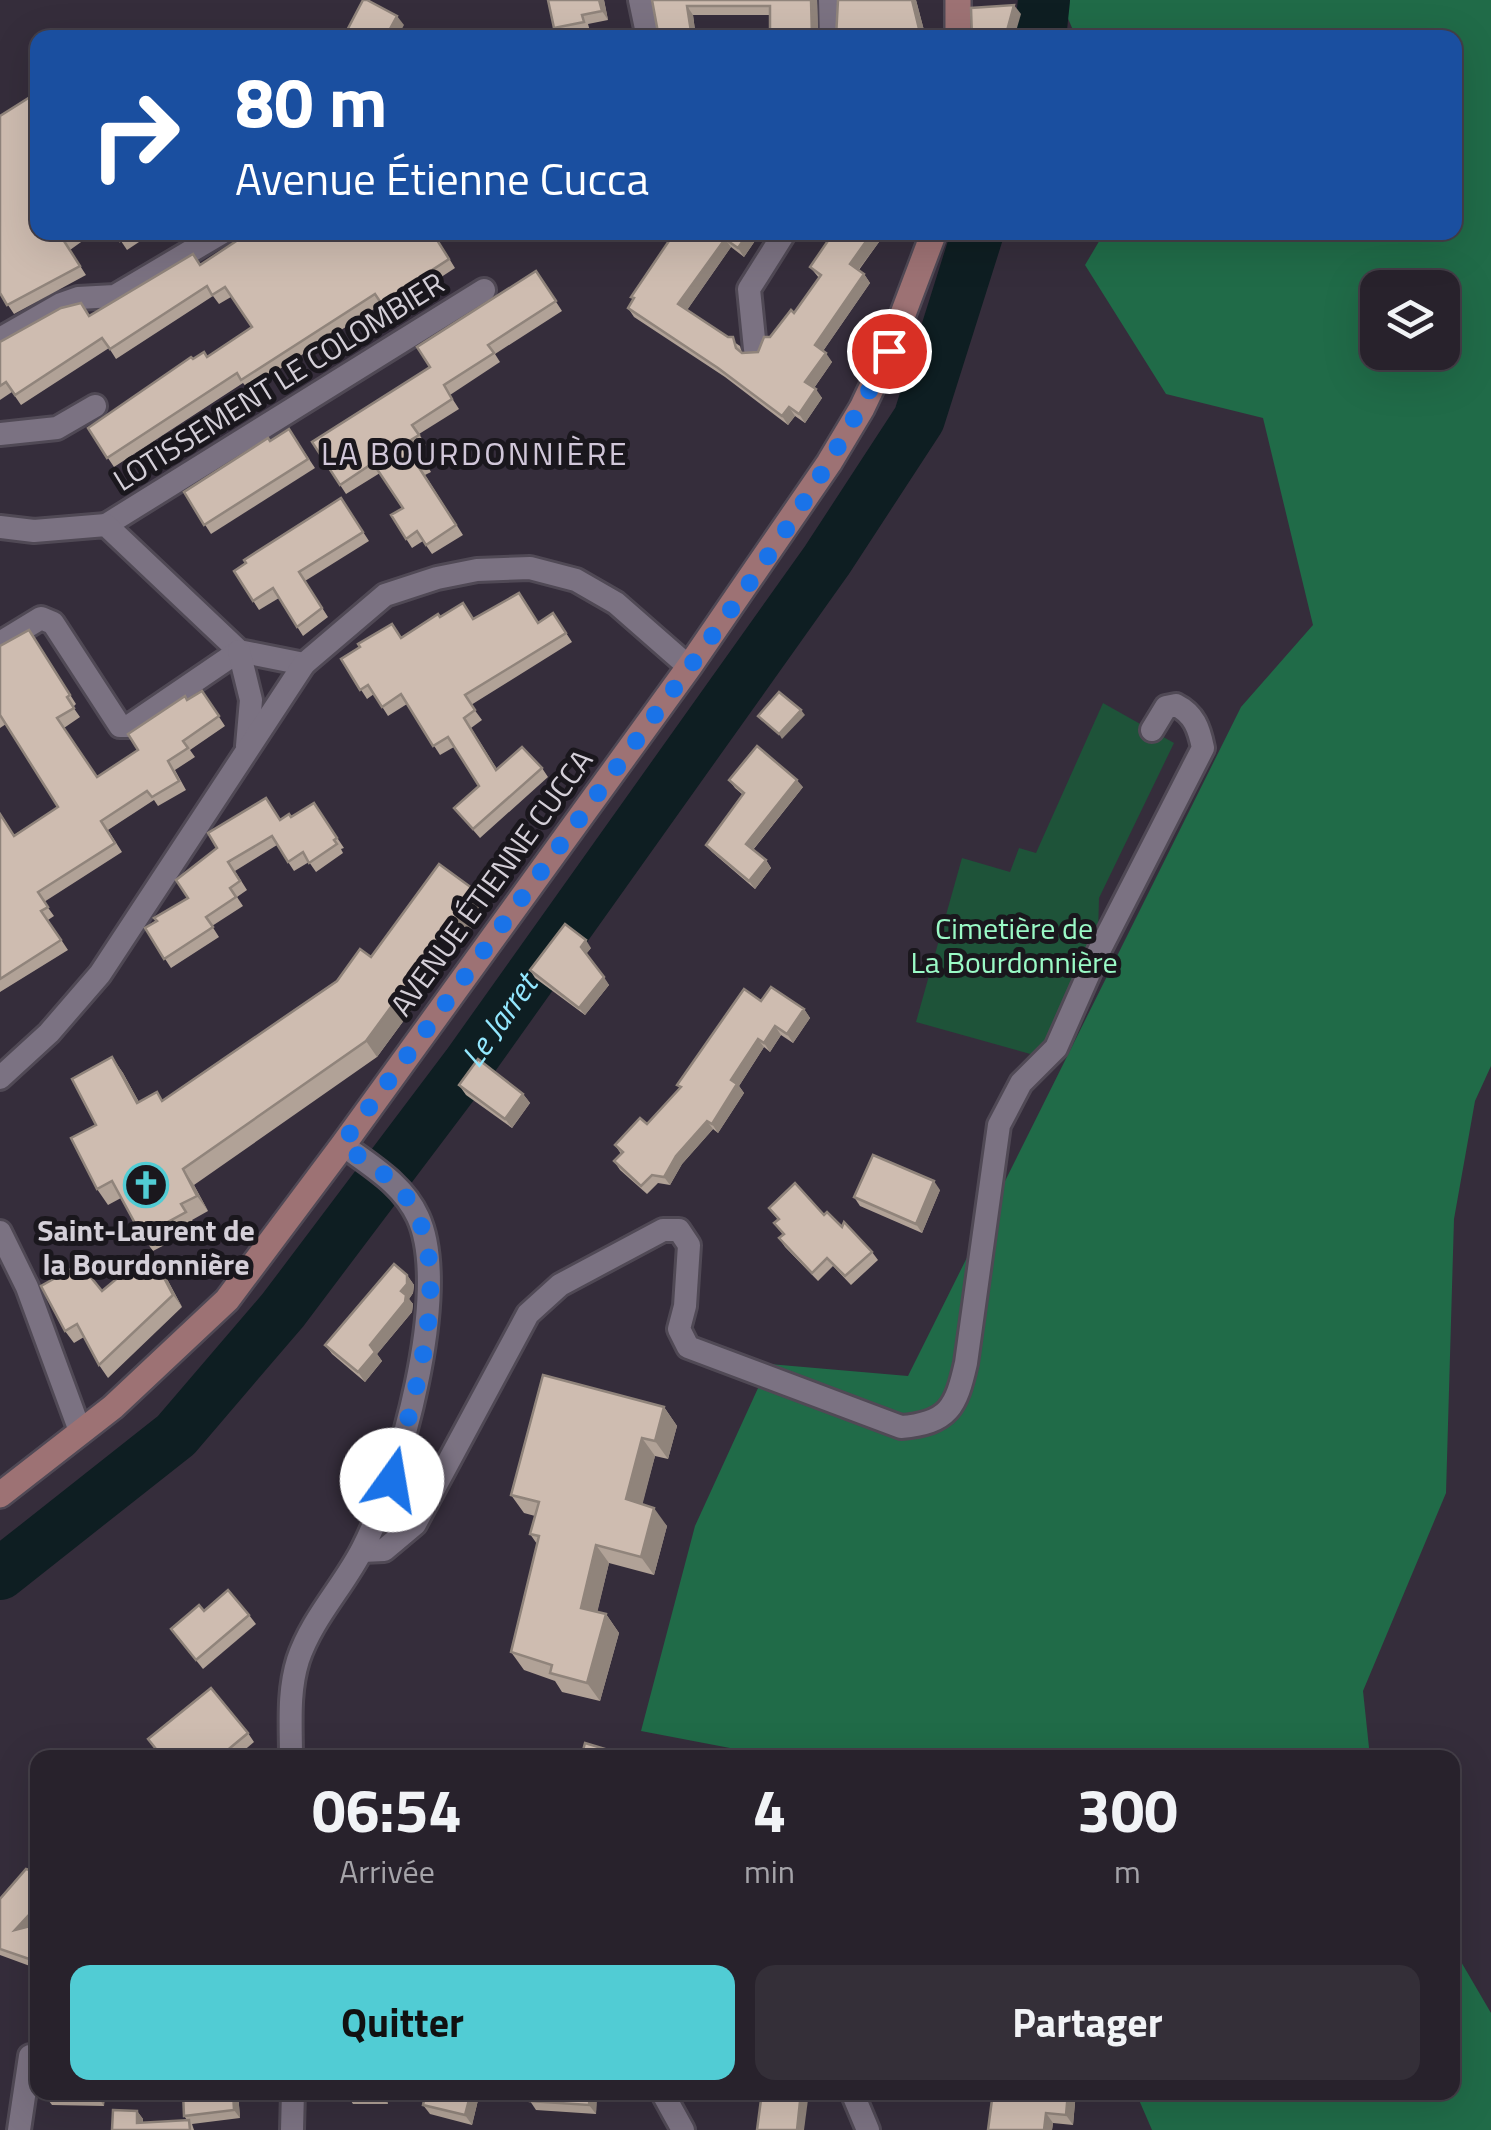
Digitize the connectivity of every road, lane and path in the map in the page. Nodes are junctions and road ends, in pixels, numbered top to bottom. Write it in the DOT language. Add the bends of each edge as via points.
graph roads {
  1 [pos="640,0"];
  2 [pos="830,0"];
  3 [pos="958,0"];
  4 [pos="646,30"];
  5 [pos="832,30"];
  6 [pos="958,30"];
  7 [pos="210,240"];
  8 [pos="781,240"];
  9 [pos="931,240"];
  10 [pos="484,290"];
  11 [pos="0,340"];
  12 [pos="755,349"];
  13 [pos="95,406"];
  14 [pos="0,434"];
  15 [pos="106,525"];
  16 [pos="0,527"];
  17 [pos="34,531"];
  18 [pos="0,539"];
  19 [pos="0,643"];
  20 [pos="239,651"];
  21 [pos="304,664"];
  22 [pos="689,667"];
  23 [pos="1152,730"];
  24 [pos="246,752"];
  25 [pos="0,1078"];
  26 [pos="342,1144"];
  27 [pos="0,1232"];
  28 [pos="80,1432"];
  29 [pos="0,1494"];
  30 [pos="362,1551"];
  31 [pos="291,1750"];
  32 [pos="30,2056"];
  33 [pos="293,2100"];
  34 [pos="666,2100"];
  35 [pos="855,2100"];
  36 [pos="19,2130"];
  37 [pos="292,2130"];
  38 [pos="682,2130"];
  39 [pos="868,2130"];
  1 -- 4 [label="street"];
  2 -- 5 [label="street"];
  3 -- 6 [label="main road"];
  7 -- 11 [label="street" via="115,296 61,304"];
  8 -- 12 [label="street" via="748,289"];
  9 -- 22 [label="main road, AVENUE ÉTIENNE CUCCA" via="862,408"];
  10 -- 15 [label="street, LOTISSEMENT LE COLOMBIER"];
  13 -- 14 [label="street" via="57,428"];
  15 -- 17 [label="street, LOTISSEMENT LE COLOMBIER"];
  15 -- 20 [label="street, LOTISSEMENT LE COLOMBIER"];
  16 -- 17 [label="street, LOTISSEMENT LE COLOMBIER"];
  17 -- 18 [label="street"];
  19 -- 20 [label="street" via="42,618 54,623 120,726"];
  20 -- 21 [label="street"];
  20 -- 24 [label="street" via="251,700"];
  21 -- 22 [label="street" via="385,595 476,570 530,568 576,580 616,603"];
  21 -- 24 [label="street"];
  22 -- 26 [label="main road, AVENUE ÉTIENNE CUCCA"];
  23 -- 30 [label="street" via="1176,704 1189,712 1203,748 1056,1048 1022,1083 999,1125 966,1363 958,1400 941,1418 901,1427 688,1347 679,1329 688,1244 679,1230 663,1230 560,1285 528,1314 414,1524 384,1550"];
  24 -- 25 [label="street" via="100,974"];
  26 -- 28 [label="main road, AVENUE ÉTIENNE CUCCA" via="227,1300"];
  26 -- 30 [label="street" via="398,1186 418,1216 432,1272 426,1335 392,1480"];
  27 -- 28 [label="street"];
  28 -- 29 [label="main road, AVENUE ÉTIENNE CUCCA"];
  30 -- 31 [label="street" via="300,1654 291,1687"];
  32 -- 36 [label="street"];
  33 -- 37 [label="street"];
  34 -- 38 [label="street"];
  35 -- 39 [label="street"];
}
